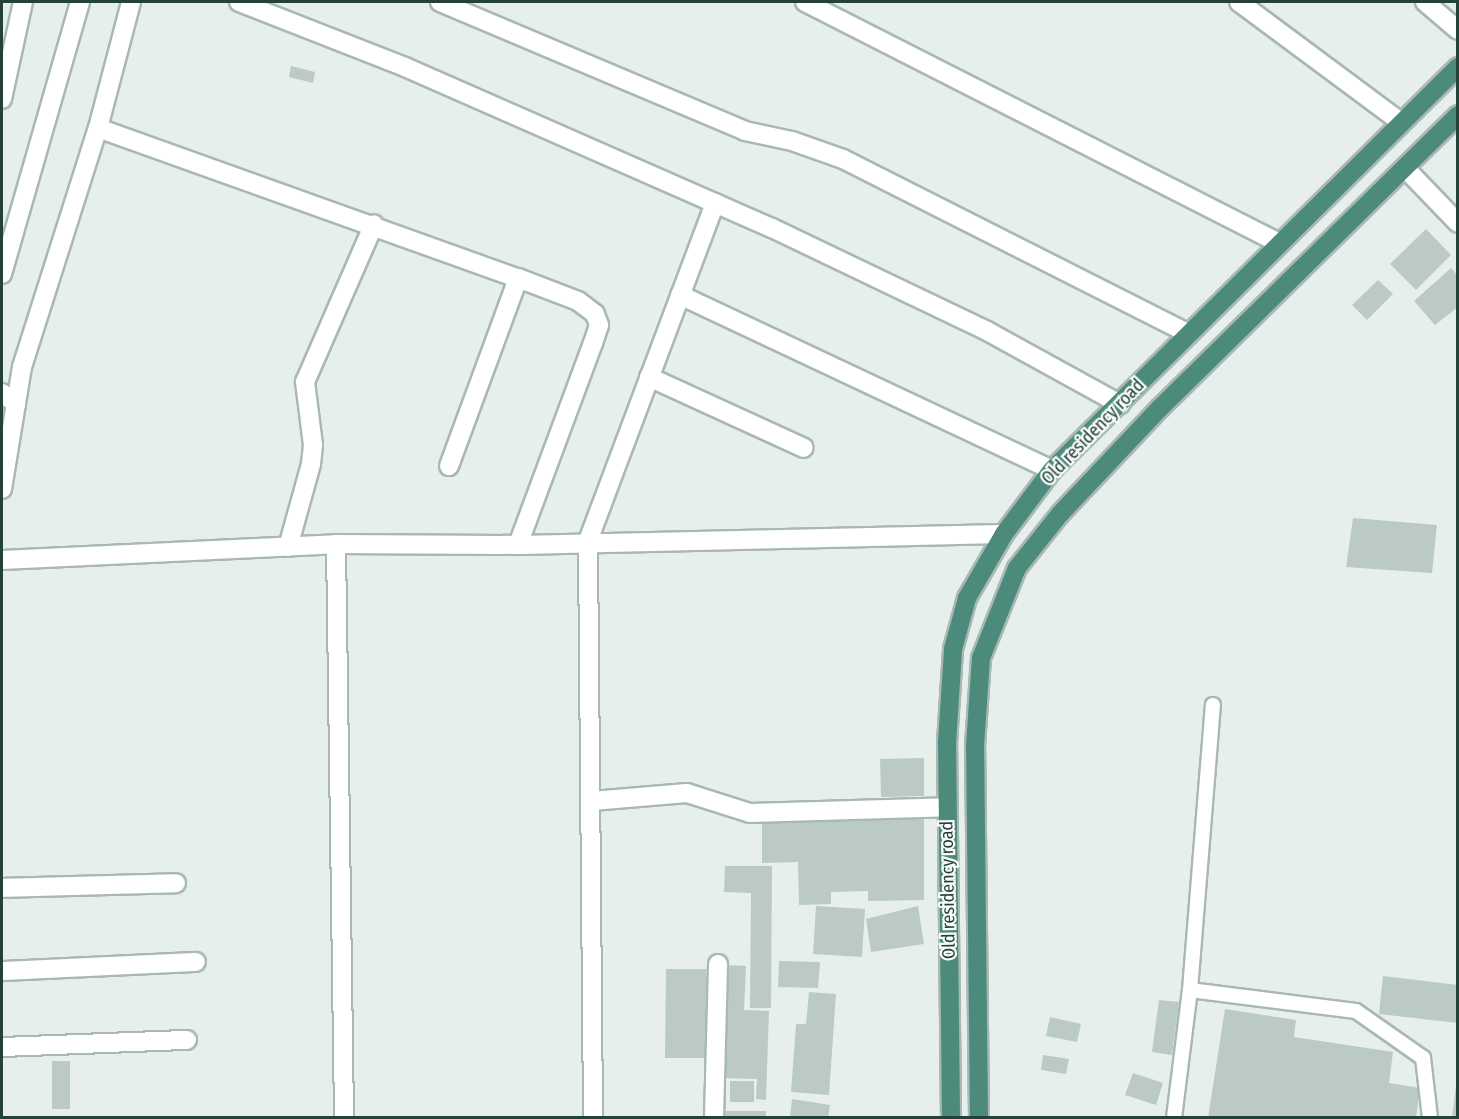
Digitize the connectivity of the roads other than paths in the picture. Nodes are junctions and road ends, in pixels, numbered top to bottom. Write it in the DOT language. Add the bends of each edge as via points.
graph roads {
  1 [pos="23,2"];
  2 [pos="80,2"];
  3 [pos="131,2"];
  4 [pos="239,2"];
  5 [pos="440,2"];
  6 [pos="805,2"];
  7 [pos="1239,2"];
  8 [pos="1425,2"];
  9 [pos="1458,30"];
  10 [pos="1458,66"];
  11 [pos="2,99"];
  12 [pos="1458,116"];
  13 [pos="1399,121"];
  14 [pos="98,128"];
  15 [pos="1405,168"];
  16 [pos="716,203"];
  17 [pos="1458,223"];
  18 [pos="374,224"];
  19 [pos="1279,243"];
  20 [pos="2,274"];
  21 [pos="518,278"];
  22 [pos="680,295"];
  23 [pos="1189,334"];
  24 [pos="649,377"];
  25 [pos="9,399"];
  26 [pos="1120,404"];
  27 [pos="804,448"];
  28 [pos="449,466"];
  29 [pos="1052,470"];
  30 [pos="2,489"];
  31 [pos="1004,534"];
  32 [pos="588,541"];
  33 [pos="336,544"];
  34 [pos="518,545"];
  35 [pos="288,547"];
  36 [pos="2,560"];
  37 [pos="1213,705"];
  38 [pos="592,801"];
  39 [pos="947,807"];
  40 [pos="176,882"];
  41 [pos="2,888"];
  42 [pos="196,962"];
  43 [pos="718,964"];
  44 [pos="2,971"];
  45 [pos="1190,990"];
  46 [pos="187,1040"];
  47 [pos="2,1047"];
  48 [pos="344,1118"];
  49 [pos="593,1118"];
  50 [pos="714,1118"];
  51 [pos="951,1118"];
  52 [pos="979,1118"];
  53 [pos="1174,1118"];
  54 [pos="1430,1118"];
  1 -- 11 [label="street"];
  2 -- 20 [label="street"];
  3 -- 14 [label="street"];
  4 -- 16 [label="street" via="405,67"];
  5 -- 23 [label="street" via="745,130 843,159"];
  6 -- 19 [label="street"];
  7 -- 13 [label="street"];
  8 -- 9 [label="street"];
  10 -- 13 [label="highway, Old residency road"];
  12 -- 15 [label="highway, Old residency road"];
  13 -- 19 [label="highway, Old residency road"];
  14 -- 18 [label="street"];
  14 -- 25 [label="street"];
  15 -- 17 [label="street"];
  15 -- 52 [label="highway, Old residency road" via="1160,408 1060,514 1017,568 981,658 975,746"];
  16 -- 22 [label="street"];
  16 -- 26 [label="street" via="987,331"];
  18 -- 21 [label="street"];
  18 -- 35 [label="street" via="305,382 313,445"];
  19 -- 23 [label="highway, Old residency road"];
  21 -- 28 [label="street"];
  21 -- 34 [label="street" via="578,302 595,314 598,326"];
  22 -- 24 [label="street"];
  22 -- 29 [label="street"];
  23 -- 26 [label="highway, Old residency road"];
  24 -- 27 [label="street"];
  24 -- 32 [label="street"];
  25 -- 30 [label="street"];
  26 -- 29 [label="highway, Old residency road"];
  29 -- 31 [label="highway, Old residency road"];
  31 -- 32 [label="street"];
  31 -- 39 [label="highway, Old residency road" via="968,598 953,649"];
  32 -- 34 [label="street"];
  32 -- 38 [label="street"];
  33 -- 34 [label="street"];
  33 -- 35 [label="street"];
  33 -- 48 [label="street"];
  35 -- 36 [label="street"];
  37 -- 45 [label="lane"];
  38 -- 39 [label="street" via="687,793 750,813"];
  38 -- 49 [label="street"];
  39 -- 51 [label="highway, Old residency road"];
  40 -- 41 [label="street"];
  42 -- 44 [label="street"];
  43 -- 50 [label="street"];
  45 -- 53 [label="lane"];
  45 -- 54 [label="lane" via="1356,1011 1423,1058"];
  46 -- 47 [label="street"];
}
